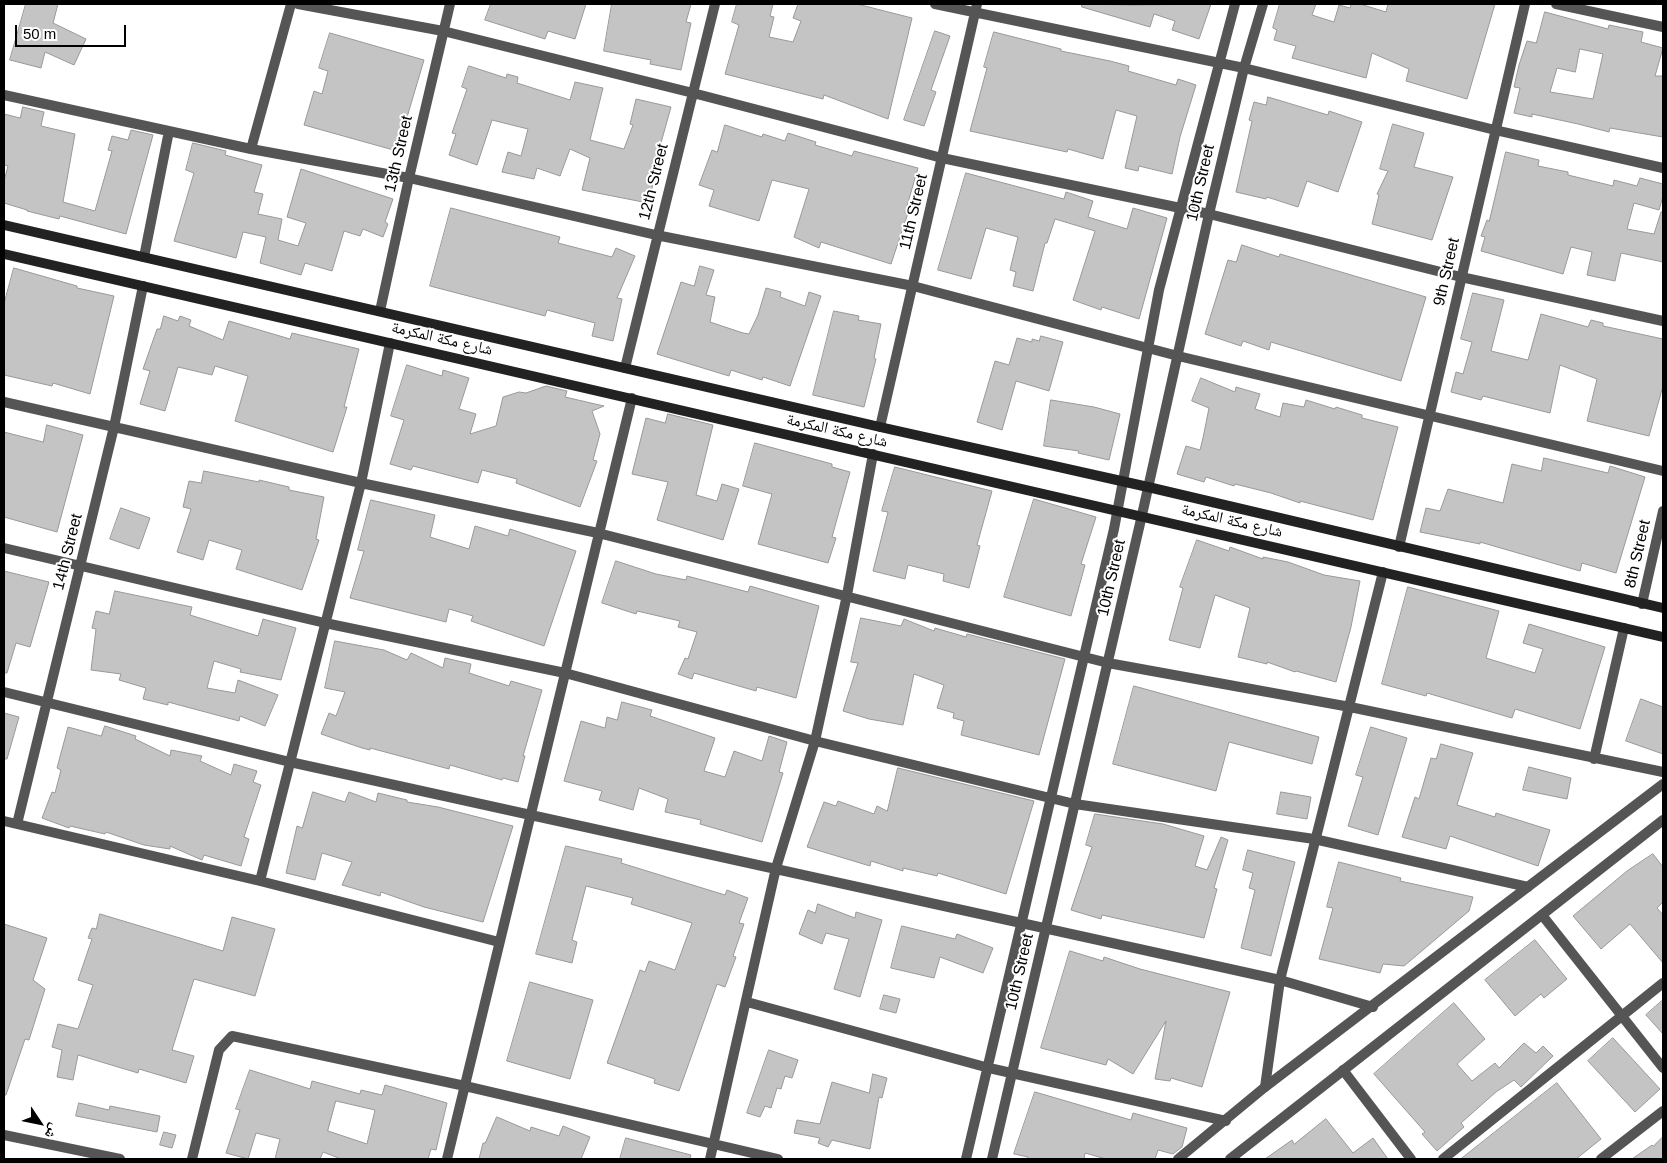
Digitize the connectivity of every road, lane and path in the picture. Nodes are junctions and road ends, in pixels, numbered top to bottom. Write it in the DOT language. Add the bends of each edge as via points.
graph roads {
  1 [pos="291,4"];
  2 [pos="298,4"];
  3 [pos="450,4"];
  4 [pos="715,4"];
  5 [pos="935,4"];
  6 [pos="1235,4"];
  7 [pos="1263,4"];
  8 [pos="1525,4"];
  9 [pos="1556,4"];
  10 [pos="976,9"];
  11 [pos="1663,27"];
  12 [pos="443,31"];
  13 [pos="1219,63"];
  14 [pos="1244,68"];
  15 [pos="693,92"];
  16 [pos="4,95"];
  17 [pos="1495,130"];
  18 [pos="169,131"];
  19 [pos="251,149"];
  20 [pos="942,158"];
  21 [pos="1663,168"];
  22 [pos="408,178"];
  23 [pos="1181,208"];
  24 [pos="1209,214"];
  25 [pos="4,225"];
  26 [pos="656,235"];
  27 [pos="4,254"];
  28 [pos="144,257"];
  29 [pos="1461,278"];
  30 [pos="143,286"];
  31 [pos="912,286"];
  32 [pos="380,311"];
  33 [pos="1663,321"];
  34 [pos="390,343"];
  35 [pos="1148,348"];
  36 [pos="1178,356"];
  37 [pos="625,368"];
  38 [pos="632,398"];
  39 [pos="4,402"];
  40 [pos="1429,416"];
  41 [pos="114,427"];
  42 [pos="880,427"];
  43 [pos="873,454"];
  44 [pos="1663,471"];
  45 [pos="1123,481"];
  46 [pos="361,483"];
  47 [pos="1148,486"];
  48 [pos="1118,510"];
  49 [pos="1663,511"];
  50 [pos="1142,515"];
  51 [pos="598,533"];
  52 [pos="1399,547"];
  53 [pos="4,548"];
  54 [pos="80,565"];
  55 [pos="1383,572"];
  56 [pos="847,595"];
  57 [pos="1642,604"];
  58 [pos="1663,608"];
  59 [pos="325,623"];
  60 [pos="1624,628"];
  61 [pos="1663,637"];
  62 [pos="1085,657"];
  63 [pos="1108,663"];
  64 [pos="565,674"];
  65 [pos="4,692"];
  66 [pos="47,702"];
  67 [pos="1350,707"];
  68 [pos="815,741"];
  69 [pos="1594,760"];
  70 [pos="290,762"];
  71 [pos="1663,772"];
  72 [pos="1663,784"];
  73 [pos="1051,799"];
  74 [pos="1075,804"];
  75 [pos="531,813"];
  76 [pos="1663,820"];
  77 [pos="4,821"];
  78 [pos="17,824"];
  79 [pos="1314,839"];
  80 [pos="776,868"];
  81 [pos="260,881"];
  82 [pos="1528,888"];
  83 [pos="1542,915"];
  84 [pos="1022,923"];
  85 [pos="1046,928"];
  86 [pos="499,942"];
  87 [pos="1280,980"];
  88 [pos="1663,984"];
  89 [pos="747,1002"];
  90 [pos="1373,1007"];
  91 [pos="1623,1018"];
  92 [pos="989,1068"];
  93 [pos="1663,1068"];
  94 [pos="1343,1070"];
  95 [pos="1012,1074"];
  96 [pos="465,1086"];
  97 [pos="1265,1087"];
  98 [pos="1663,1111"];
  99 [pos="1226,1121"];
  100 [pos="4,1135"];
  101 [pos="713,1144"];
  102 [pos="120,1159"];
  103 [pos="192,1159"];
  104 [pos="447,1159"];
  105 [pos="710,1159"];
  106 [pos="778,1159"];
  107 [pos="966,1159"];
  108 [pos="992,1159"];
  109 [pos="1178,1159"];
  110 [pos="1230,1159"];
  111 [pos="1411,1159"];
  112 [pos="1443,1159"];
  113 [pos="1601,1159"];
  1 -- 19 [label="street"];
  2 -- 12 [label="street"];
  3 -- 12 [label="street, 13th Street"];
  4 -- 15 [label="street, 12th Street"];
  5 -- 10 [label="street"];
  6 -- 13 [label="street, 10th Street"];
  7 -- 14 [label="street, 10th Street"];
  8 -- 17 [label="street, 9th Street"];
  9 -- 11 [label="street"];
  10 -- 13 [label="street"];
  10 -- 20 [label="street, 11th Street"];
  12 -- 15 [label="street"];
  12 -- 22 [label="street, 13th Street"];
  13 -- 14 [label="street"];
  13 -- 23 [label="street, 10th Street"];
  14 -- 17 [label="street"];
  14 -- 24 [label="street, 10th Street"];
  15 -- 20 [label="street"];
  15 -- 26 [label="street, 12th Street"];
  16 -- 18 [label="street"];
  17 -- 21 [label="street"];
  17 -- 29 [label="street, 9th Street"];
  18 -- 19 [label="street"];
  18 -- 28 [label="street"];
  19 -- 22 [label="street"];
  20 -- 23 [label="street"];
  20 -- 31 [label="street, 11th Street"];
  22 -- 26 [label="street"];
  22 -- 32 [label="street, 13th Street"];
  23 -- 24 [label="street"];
  23 -- 35 [label="street, 10th Street" via="1159,290"];
  24 -- 29 [label="street"];
  24 -- 36 [label="street, 10th Street"];
  25 -- 28 [label="main road, شارع مكة المكرمة"];
  26 -- 31 [label="street"];
  26 -- 37 [label="street, 12th Street"];
  27 -- 30 [label="main road, شارع مكة المكرمة"];
  28 -- 32 [label="main road, شارع مكة المكرمة"];
  29 -- 33 [label="street"];
  29 -- 40 [label="street, 9th Street"];
  30 -- 34 [label="main road, شارع مكة المكرمة"];
  30 -- 41 [label="street, 14th Street"];
  31 -- 35 [label="street"];
  31 -- 42 [label="street, 11th Street"];
  32 -- 37 [label="main road, شارع مكة المكرمة"];
  34 -- 38 [label="main road, شارع مكة المكرمة"];
  34 -- 46 [label="street"];
  35 -- 36 [label="street"];
  35 -- 45 [label="street, 10th Street"];
  36 -- 40 [label="street"];
  36 -- 47 [label="street, 10th Street"];
  37 -- 42 [label="main road, شارع مكة المكرمة"];
  38 -- 43 [label="main road, شارع مكة المكرمة"];
  38 -- 51 [label="street"];
  39 -- 41 [label="street"];
  40 -- 44 [label="street"];
  40 -- 52 [label="street, 9th Street"];
  41 -- 46 [label="street"];
  41 -- 54 [label="street, 14th Street"];
  42 -- 45 [label="main road, شارع مكة المكرمة"];
  43 -- 48 [label="main road, شارع مكة المكرمة"];
  43 -- 56 [label="street"];
  45 -- 47 [label="main road, شارع مكة المكرمة"];
  45 -- 48 [label="street, 10th Street"];
  46 -- 51 [label="street"];
  46 -- 59 [label="street"];
  47 -- 50 [label="street, 10th Street"];
  47 -- 52 [label="main road, شارع مكة المكرمة"];
  48 -- 50 [label="main road, شارع مكة المكرمة"];
  48 -- 62 [label="street, 10th Street"];
  49 -- 57 [label="street, 8th Street"];
  50 -- 55 [label="main road, شارع مكة المكرمة"];
  50 -- 63 [label="street, 10th Street"];
  51 -- 56 [label="street"];
  51 -- 64 [label="street"];
  52 -- 57 [label="main road, شارع مكة المكرمة"];
  53 -- 54 [label="street"];
  54 -- 59 [label="street"];
  54 -- 66 [label="street, 14th Street"];
  55 -- 60 [label="main road, شارع مكة المكرمة"];
  55 -- 67 [label="street"];
  56 -- 62 [label="street"];
  56 -- 68 [label="street"];
  57 -- 58 [label="main road, شارع مكة المكرمة"];
  59 -- 64 [label="street"];
  59 -- 70 [label="street"];
  60 -- 61 [label="main road, شارع مكة المكرمة"];
  60 -- 69 [label="street"];
  62 -- 63 [label="street"];
  62 -- 73 [label="street, 10th Street"];
  63 -- 67 [label="street"];
  63 -- 74 [label="street, 10th Street"];
  64 -- 68 [label="street"];
  64 -- 75 [label="street"];
  65 -- 66 [label="street"];
  66 -- 70 [label="street"];
  66 -- 78 [label="street, 14th Street"];
  67 -- 69 [label="street"];
  67 -- 79 [label="street"];
  68 -- 73 [label="street"];
  68 -- 80 [label="street"];
  69 -- 71 [label="street"];
  70 -- 75 [label="street"];
  70 -- 81 [label="street"];
  72 -- 82 [label="street"];
  73 -- 74 [label="street"];
  73 -- 84 [label="street, 10th Street"];
  74 -- 79 [label="street"];
  74 -- 85 [label="street, 10th Street"];
  75 -- 80 [label="street"];
  75 -- 86 [label="street"];
  76 -- 83 [label="street"];
  77 -- 78 [label="street"];
  78 -- 81 [label="street"];
  79 -- 82 [label="street"];
  79 -- 87 [label="street"];
  80 -- 84 [label="street"];
  80 -- 89 [label="street"];
  81 -- 86 [label="street"];
  82 -- 90 [label="street"];
  83 -- 91 [label="street"];
  83 -- 94 [label="street"];
  84 -- 85 [label="street"];
  84 -- 92 [label="street, 10th Street"];
  85 -- 87 [label="street"];
  85 -- 95 [label="street, 10th Street"];
  86 -- 96 [label="street"];
  87 -- 90 [label="street"];
  87 -- 97 [label="street"];
  88 -- 91 [label="street"];
  89 -- 92 [label="street"];
  89 -- 101 [label="street"];
  90 -- 97 [label="street"];
  91 -- 93 [label="street"];
  91 -- 112 [label="street"];
  92 -- 95 [label="street"];
  92 -- 107 [label="street, 10th Street"];
  94 -- 110 [label="street"];
  94 -- 111 [label="street"];
  95 -- 99 [label="street"];
  95 -- 108 [label="street, 10th Street"];
  96 -- 101 [label="street"];
  96 -- 103 [label="street" via="232,1036 220,1050"];
  96 -- 104 [label="street"];
  97 -- 99 [label="street"];
  98 -- 113 [label="street"];
  99 -- 109 [label="street"];
  100 -- 102 [label="street"];
  101 -- 105 [label="street"];
  101 -- 106 [label="street"];
}
